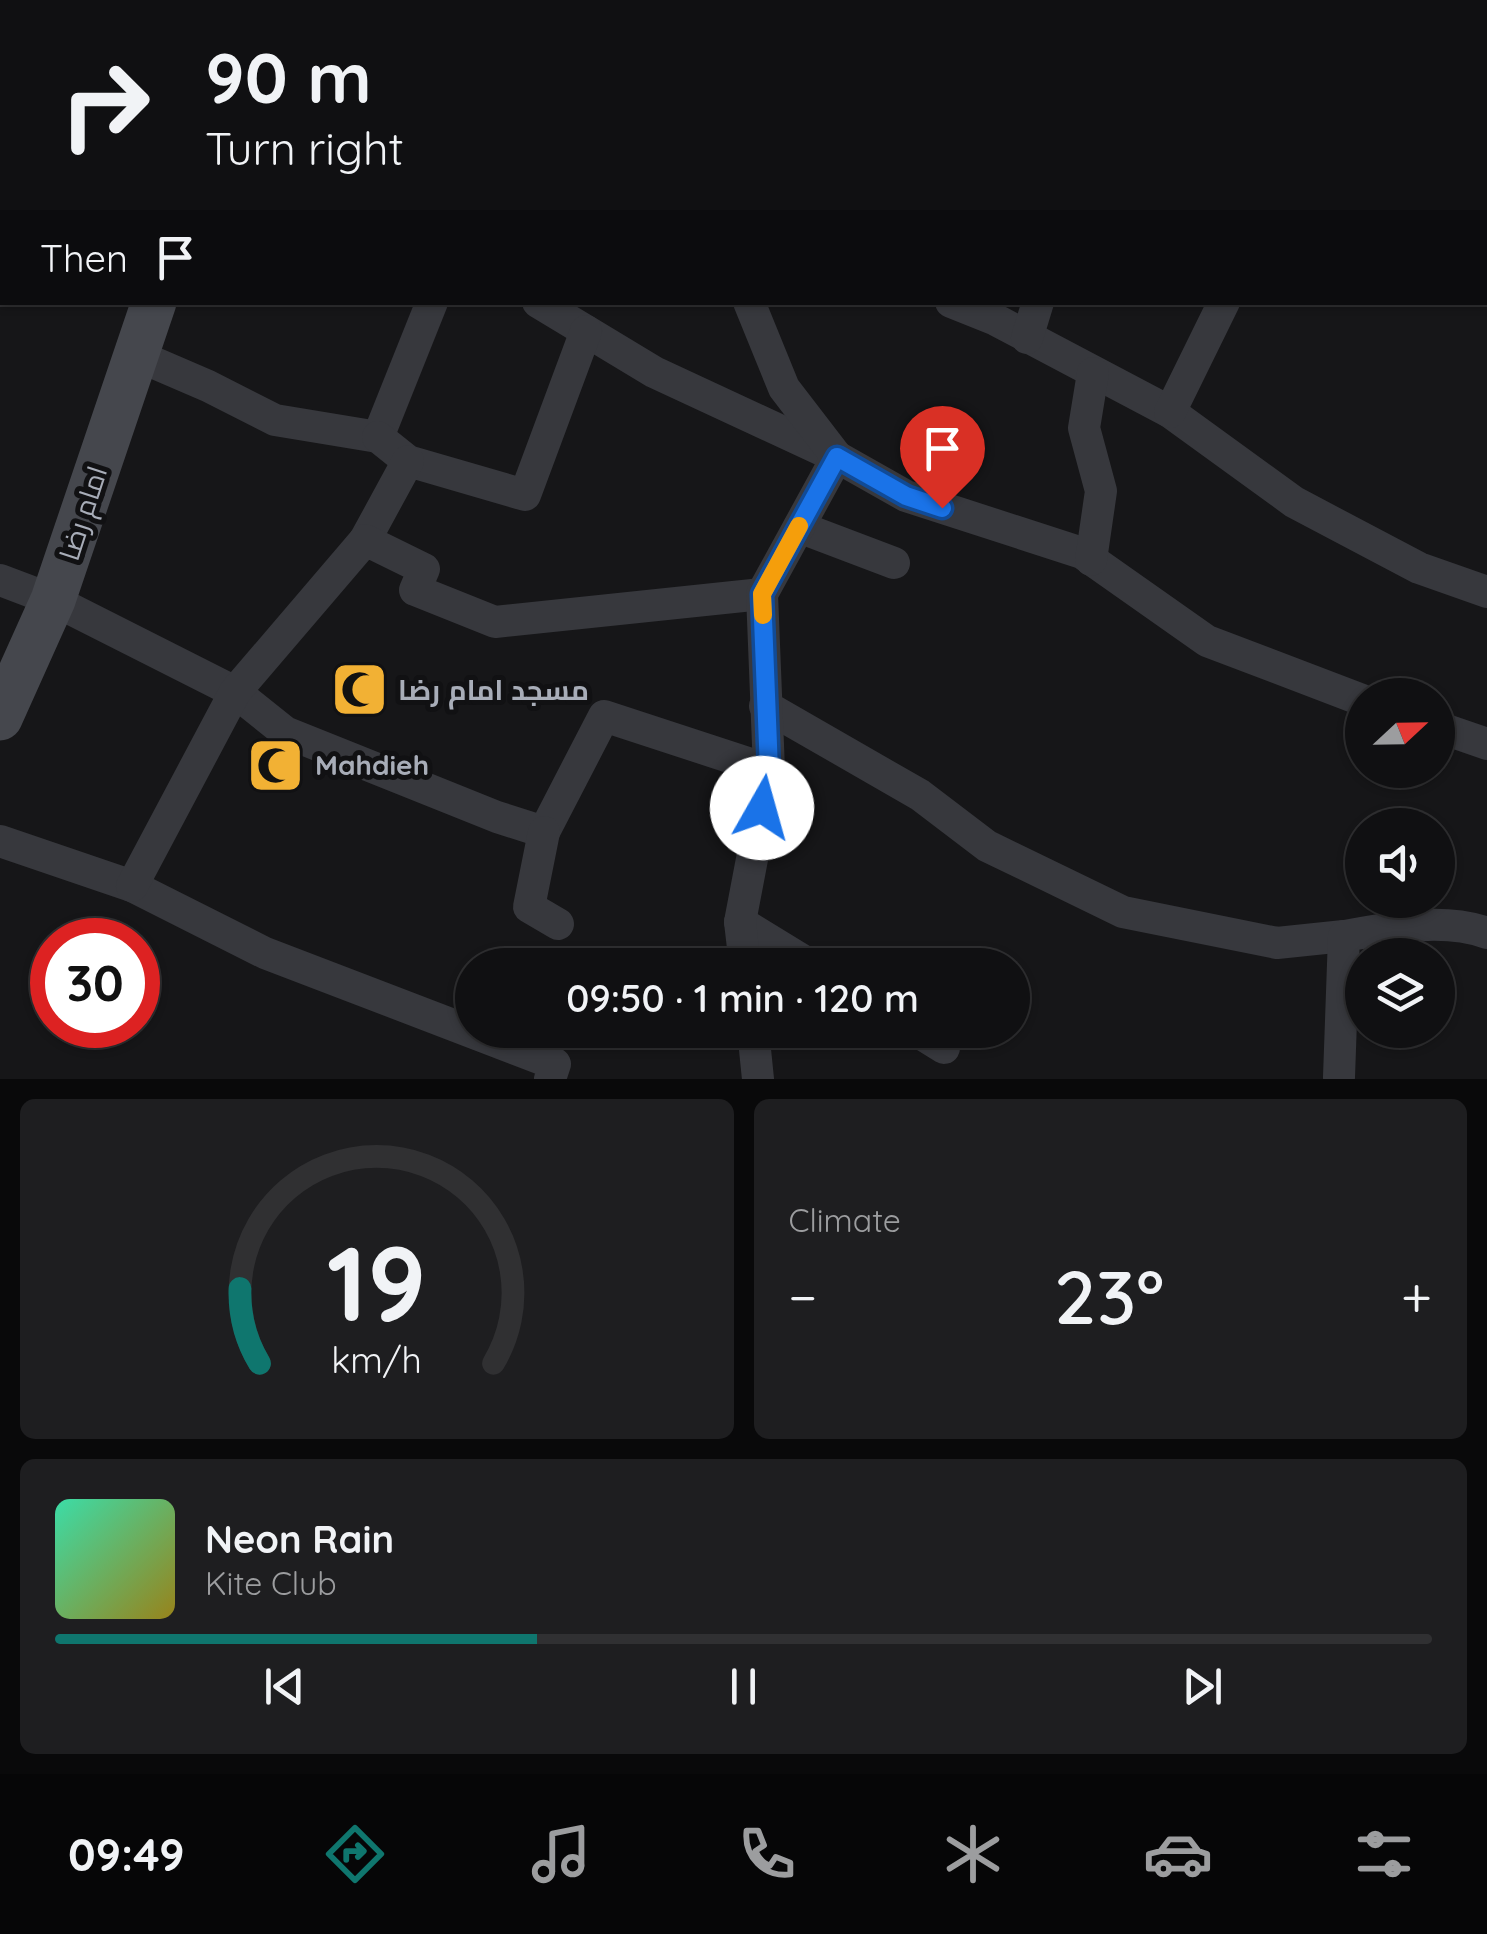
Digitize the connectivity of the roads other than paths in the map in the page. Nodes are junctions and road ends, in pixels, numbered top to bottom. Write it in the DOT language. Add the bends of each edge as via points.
graph roads {
  1 [pos="143,305"];
  2 [pos="431,305"];
  3 [pos="543,305"];
  4 [pos="750,305"];
  5 [pos="957,305"];
  6 [pos="1037,305"];
  7 [pos="1223,305"];
  8 [pos="586,331"];
  9 [pos="1027,338"];
  10 [pos="136,355"];
  11 [pos="1093,373"];
  12 [pos="1170,412"];
  13 [pos="378,437"];
  14 [pos="837,457"];
  15 [pos="408,461"];
  16 [pos="799,527"];
  17 [pos="365,540"];
  18 [pos="1091,560"];
  19 [pos="894,563"];
  20 [pos="0,580"];
  21 [pos="1487,592"];
  22 [pos="762,594"];
  23 [pos="54,600"];
  24 [pos="235,692"];
  25 [pos="1345,693"];
  26 [pos="764,706"];
  27 [pos="0,718"];
  28 [pos="1455,733"];
  29 [pos="1487,744"];
  30 [pos="769,770"];
  31 [pos="544,832"];
  32 [pos="0,841"];
  33 [pos="132,886"];
  34 [pos="740,922"];
  35 [pos="558,924"];
  36 [pos="1487,933"];
  37 [pos="1344,936"];
  38 [pos="743,948"];
  39 [pos="782,948"];
  40 [pos="754,1048"];
  41 [pos="1339,1077"];
  42 [pos="550,1079"];
  43 [pos="758,1079"];
  1 -- 10 [label="main road, امام رضا"];
  2 -- 13 [label="street"];
  3 -- 8 [label="street"];
  4 -- 14 [label="street" via="784,388"];
  5 -- 9 [label="street"];
  6 -- 9 [label="street"];
  7 -- 12 [label="street"];
  8 -- 14 [label="street" via="654,372"];
  8 -- 15 [label="street" via="525,495"];
  9 -- 11 [label="street"];
  10 -- 13 [label="street" via="275,420"];
  10 -- 23 [label="main road, امام رضا"];
  11 -- 12 [label="street"];
  11 -- 18 [label="street" via="1084,428 1101,491"];
  12 -- 21 [label="street" via="1294,502 1419,568"];
  13 -- 15 [label="street"];
  14 -- 16 [label="street"];
  14 -- 18 [label="street" via="906,496"];
  15 -- 17 [label="street"];
  16 -- 19 [label="street"];
  16 -- 22 [label="street"];
  17 -- 22 [label="street" via="424,569 415,590 495,622"];
  17 -- 24 [label="street"];
  18 -- 25 [label="street" via="1208,641"];
  20 -- 23 [label="street"];
  22 -- 26 [label="street"];
  23 -- 24 [label="street"];
  23 -- 27 [label="main road, امام رضا"];
  24 -- 31 [label="street" via="285,732"];
  24 -- 33 [label="street"];
  26 -- 30 [label="street"];
  26 -- 37 [label="street" via="920,795 987,846 1123,912 1277,944"];
  28 -- 29 [label="street"];
  30 -- 31 [label="street" via="604,716"];
  30 -- 34 [label="street"];
  31 -- 35 [label="street" via="529,907"];
  32 -- 33 [label="street"];
  33 -- 42 [label="street" via="265,953 555,1064"];
  34 -- 38 [label="street"];
  34 -- 39 [label="street"];
  36 -- 37 [label="street" via="1463,924"];
  37 -- 41 [label="street"];
  40 -- 43 [label="street"];
}
